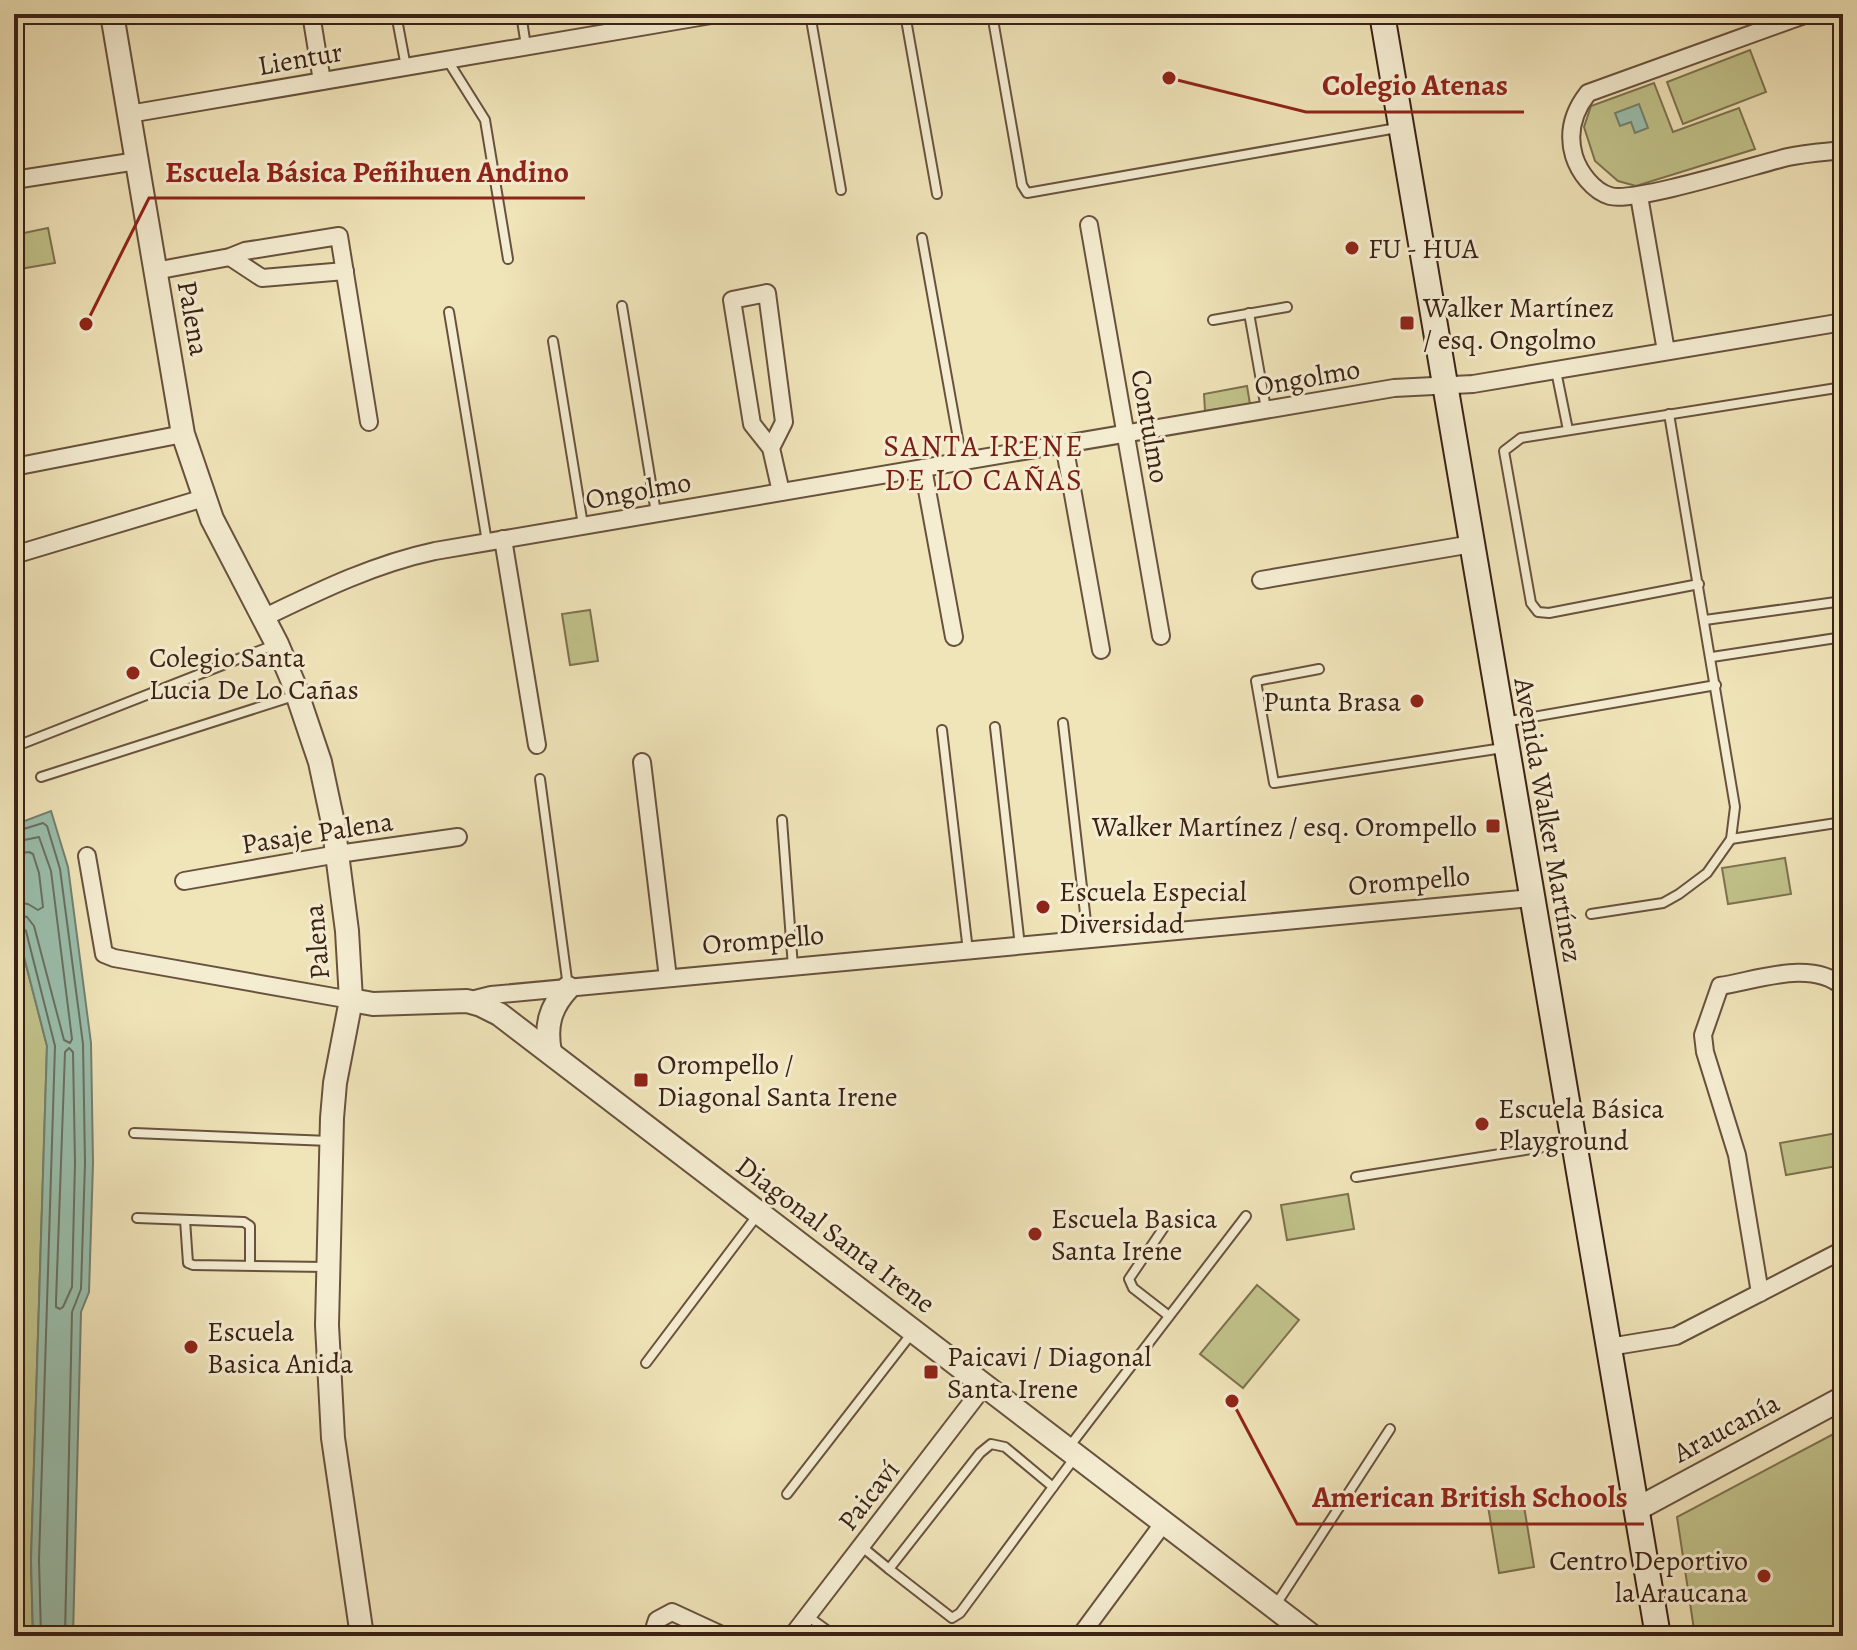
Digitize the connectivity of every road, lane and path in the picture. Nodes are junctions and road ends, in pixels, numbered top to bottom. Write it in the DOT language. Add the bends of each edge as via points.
graph roads {
  1 [pos="112,14"];
  2 [pos="311,14"];
  3 [pos="396,14"];
  4 [pos="521,14"];
  5 [pos="717,14"];
  6 [pos="810,14"];
  7 [pos="905,14"];
  8 [pos="992,14"];
  9 [pos="1382,14"];
  10 [pos="1807,14"];
  11 [pos="620,22"];
  12 [pos="526,46"];
  13 [pos="447,60"];
  14 [pos="406,67"];
  15 [pos="322,81"];
  16 [pos="129,114"];
  17 [pos="1401,128"];
  18 [pos="1843,150"];
  19 [pos="137,161"];
  20 [pos="14,180"];
  21 [pos="841,190"];
  22 [pos="937,194"];
  23 [pos="1639,196"];
  24 [pos="1089,225"];
  25 [pos="922,238"];
  26 [pos="230,257"];
  27 [pos="508,259"];
  28 [pos="155,271"];
  29 [pos="345,271"];
  30 [pos="622,306"];
  31 [pos="1287,307"];
  32 [pos="449,312"];
  33 [pos="1249,313"];
  34 [pos="1213,320"];
  35 [pos="1843,322"];
  36 [pos="553,341"];
  37 [pos="1666,351"];
  38 [pos="1556,370"];
  39 [pos="1445,385"];
  40 [pos="1843,387"];
  41 [pos="1266,410"];
  42 [pos="1669,414"];
  43 [pos="369,422"];
  44 [pos="1568,430"];
  45 [pos="183,434"];
  46 [pos="1125,434"];
  47 [pos="1064,444"];
  48 [pos="771,448"];
  49 [pos="962,461"];
  50 [pos="14,467"];
  51 [pos="923,468"];
  52 [pos="781,492"];
  53 [pos="204,498"];
  54 [pos="656,513"];
  55 [pos="583,525"];
  56 [pos="495,540"];
  57 [pos="1472,544"];
  58 [pos="14,555"];
  59 [pos="1261,580"];
  60 [pos="1699,584"];
  61 [pos="1843,601"];
  62 [pos="263,618"];
  63 [pos="1705,620"];
  64 [pos="1161,636"];
  65 [pos="954,637"];
  66 [pos="1843,637"];
  67 [pos="277,644"];
  68 [pos="1101,650"];
  69 [pos="1712,657"];
  70 [pos="1319,669"];
  71 [pos="1716,685"];
  72 [pos="298,695"];
  73 [pos="1502,722"];
  74 [pos="1063,723"];
  75 [pos="995,727"];
  76 [pos="942,730"];
  77 [pos="537,745"];
  78 [pos="14,747"];
  79 [pos="1507,748"];
  80 [pos="642,762"];
  81 [pos="41,777"];
  82 [pos="540,779"];
  83 [pos="782,820"];
  84 [pos="1843,822"];
  85 [pos="458,837"];
  86 [pos="1731,839"];
  87 [pos="338,854"];
  88 [pos="87,856"];
  89 [pos="184,881"];
  90 [pos="1532,898"];
  91 [pos="1591,914"];
  92 [pos="1088,940"];
  93 [pos="1020,946"];
  94 [pos="968,951"];
  95 [pos="793,967"];
  96 [pos="668,978"];
  97 [pos="1843,987"];
  98 [pos="568,988"];
  99 [pos="351,1000"];
  100 [pos="467,1001"];
  101 [pos="550,1052"];
  102 [pos="134,1133"];
  103 [pos="331,1141"];
  104 [pos="1574,1143"];
  105 [pos="1356,1177"];
  106 [pos="759,1213"];
  107 [pos="1246,1216"];
  108 [pos="137,1218"];
  109 [pos="185,1220"];
  110 [pos="1169,1220"];
  111 [pos="1843,1250"];
  112 [pos="250,1265"];
  113 [pos="326,1267"];
  114 [pos="1760,1293"];
  115 [pos="1169,1316"];
  116 [pos="914,1331"];
  117 [pos="1609,1347"];
  118 [pos="646,1363"];
  119 [pos="985,1385"];
  120 [pos="1843,1398"];
  121 [pos="1390,1429"];
  122 [pos="1072,1451"];
  123 [pos="1053,1487"];
  124 [pos="787,1494"];
  125 [pos="1637,1509"];
  126 [pos="1165,1521"];
  127 [pos="861,1546"];
  128 [pos="889,1569"];
  129 [pos="1274,1607"];
  130 [pos="806,1615"];
  131 [pos="362,1636"];
  132 [pos="657,1636"];
  133 [pos="724,1636"];
  134 [pos="792,1636"];
  135 [pos="835,1636"];
  136 [pos="1080,1636"];
  137 [pos="1312,1636"];
  138 [pos="1658,1636"];
  1 -- 16 [label="street, Palena"];
  2 -- 15 [label="street"];
  3 -- 14 [label="lane"];
  4 -- 12 [label="lane"];
  5 -- 11 [label="street, Lientur"];
  6 -- 21 [label="lane"];
  7 -- 22 [label="lane"];
  8 -- 17 [label="lane" via="1027,193"];
  9 -- 17 [label="main road, Avenida Walker Martínez"];
  10 -- 23 [label="street" via="1588,93 1572,124 1575,160 1600,190 1611,196"];
  11 -- 12 [label="street, Lientur"];
  12 -- 13 [label="street, Lientur"];
  13 -- 14 [label="street, Lientur"];
  13 -- 27 [label="lane" via="485,120"];
  14 -- 15 [label="street, Lientur"];
  15 -- 16 [label="street, Lientur"];
  16 -- 19 [label="street, Palena"];
  17 -- 39 [label="main road, Avenida Walker Martínez"];
  18 -- 23 [label="street" via="1793,156"];
  19 -- 20 [label="street"];
  19 -- 28 [label="street, Palena"];
  23 -- 37 [label="street"];
  24 -- 46 [label="street, Contulmo"];
  25 -- 49 [label="lane"];
  26 -- 28 [label="street, Palena"];
  26 -- 29 [label="street, Palena" via="262,278"];
  26 -- 29 [label="street, Palena" via="339,236"];
  28 -- 45 [label="street, Palena"];
  29 -- 43 [label="street, Palena"];
  30 -- 54 [label="lane"];
  31 -- 33 [label="lane"];
  32 -- 56 [label="lane"];
  33 -- 34 [label="lane"];
  33 -- 41 [label="lane"];
  35 -- 37 [label="street, Ongolmo"];
  36 -- 55 [label="lane"];
  37 -- 38 [label="street, Ongolmo"];
  38 -- 39 [label="street, Ongolmo"];
  38 -- 44 [label="lane"];
  39 -- 41 [label="street, Ongolmo"];
  39 -- 57 [label="main road, Avenida Walker Martínez"];
  40 -- 42 [label="lane"];
  41 -- 46 [label="street, Ongolmo"];
  42 -- 44 [label="lane"];
  42 -- 60 [label="lane"];
  44 -- 60 [label="lane" via="1521,438 1504,451 1531,603 1538,612"];
  45 -- 50 [label="street"];
  45 -- 53 [label="street, Palena"];
  46 -- 47 [label="street, Ongolmo"];
  46 -- 64 [label="street, Contulmo"];
  47 -- 49 [label="street, Ongolmo"];
  47 -- 68 [label="street"];
  48 -- 48 [label="street" via="784,422 767,293 732,300 752,424"];
  48 -- 52 [label="street"];
  49 -- 51 [label="street, Ongolmo"];
  51 -- 52 [label="street, Ongolmo"];
  51 -- 65 [label="street"];
  52 -- 54 [label="street, Ongolmo"];
  53 -- 58 [label="street"];
  53 -- 62 [label="street, Palena"];
  54 -- 55 [label="street, Ongolmo"];
  55 -- 56 [label="street, Ongolmo"];
  56 -- 62 [label="street, Ongolmo" via="385,563"];
  56 -- 77 [label="street"];
  57 -- 59 [label="street"];
  57 -- 73 [label="main road, Avenida Walker Martínez"];
  60 -- 63 [label="lane"];
  61 -- 63 [label="lane"];
  62 -- 67 [label="street, Palena"];
  63 -- 69 [label="lane"];
  66 -- 69 [label="lane"];
  67 -- 72 [label="street, Palena"];
  67 -- 78 [label="lane"];
  69 -- 71 [label="lane"];
  70 -- 79 [label="lane" via="1256,681 1274,783"];
  71 -- 73 [label="lane"];
  71 -- 86 [label="lane" via="1735,807"];
  72 -- 81 [label="lane"];
  72 -- 87 [label="street, Palena" via="323,777"];
  73 -- 79 [label="main road, Avenida Walker Martínez"];
  74 -- 92 [label="lane"];
  75 -- 93 [label="lane"];
  76 -- 94 [label="lane"];
  79 -- 90 [label="main road, Avenida Walker Martínez"];
  80 -- 96 [label="street"];
  82 -- 98 [label="lane"];
  83 -- 95 [label="lane"];
  84 -- 86 [label="lane"];
  85 -- 87 [label="street, Pasaje Palena"];
  86 -- 91 [label="lane" via="1707,873 1671,899"];
  87 -- 89 [label="street, Pasaje Palena"];
  87 -- 99 [label="street, Palena"];
  88 -- 99 [label="street, Orompello" via="104,954"];
  90 -- 92 [label="street, Orompello"];
  90 -- 104 [label="main road, Avenida Walker Martínez"];
  92 -- 93 [label="street, Orompello"];
  93 -- 94 [label="street, Orompello"];
  94 -- 95 [label="street, Orompello"];
  95 -- 96 [label="street, Orompello"];
  96 -- 98 [label="street, Orompello"];
  97 -- 114 [label="street" via="1806,971 1720,986 1703,1035 1737,1155"];
  98 -- 100 [label="street, Orompello"];
  98 -- 101 [label="street" via="548,1020"];
  99 -- 100 [label="street, Orompello"];
  99 -- 103 [label="street, Palena" via="335,1083"];
  100 -- 101 [label="street, Diagonal Santa Irene" via="499,1014"];
  101 -- 106 [label="street, Diagonal Santa Irene"];
  102 -- 103 [label="lane"];
  103 -- 113 [label="street, Palena"];
  104 -- 105 [label="lane"];
  104 -- 117 [label="main road, Avenida Walker Martínez"];
  106 -- 116 [label="street, Diagonal Santa Irene"];
  106 -- 118 [label="lane"];
  107 -- 115 [label="lane"];
  108 -- 109 [label="lane"];
  109 -- 112 [label="lane" via="250,1226"];
  109 -- 112 [label="lane" via="188,1263"];
  110 -- 115 [label="lane" via="1129,1279"];
  111 -- 114 [label="street"];
  112 -- 113 [label="lane"];
  113 -- 131 [label="street, Palena" via="333,1438"];
  114 -- 117 [label="street" via="1676,1336"];
  115 -- 122 [label="lane"];
  116 -- 119 [label="street, Diagonal Santa Irene"];
  116 -- 124 [label="lane"];
  117 -- 125 [label="main road, Avenida Walker Martínez"];
  119 -- 122 [label="street, Diagonal Santa Irene"];
  119 -- 127 [label="street, Paicaví"];
  120 -- 125 [label="street, Araucanía"];
  121 -- 129 [label="lane"];
  122 -- 123 [label="lane"];
  122 -- 126 [label="street, Diagonal Santa Irene"];
  123 -- 128 [label="lane" via="1005,1447 985,1447"];
  123 -- 128 [label="lane" via="952,1618"];
  125 -- 138 [label="main road, Avenida Walker Martínez"];
  126 -- 129 [label="street, Diagonal Santa Irene"];
  126 -- 136 [label="street"];
  127 -- 128 [label="lane"];
  127 -- 130 [label="street, Paicaví"];
  129 -- 137 [label="street, Diagonal Santa Irene"];
  130 -- 134 [label="street, Paicaví"];
  130 -- 135 [label="lane"];
  132 -- 133 [label="street" via="657,1620 672,1612"];
}
